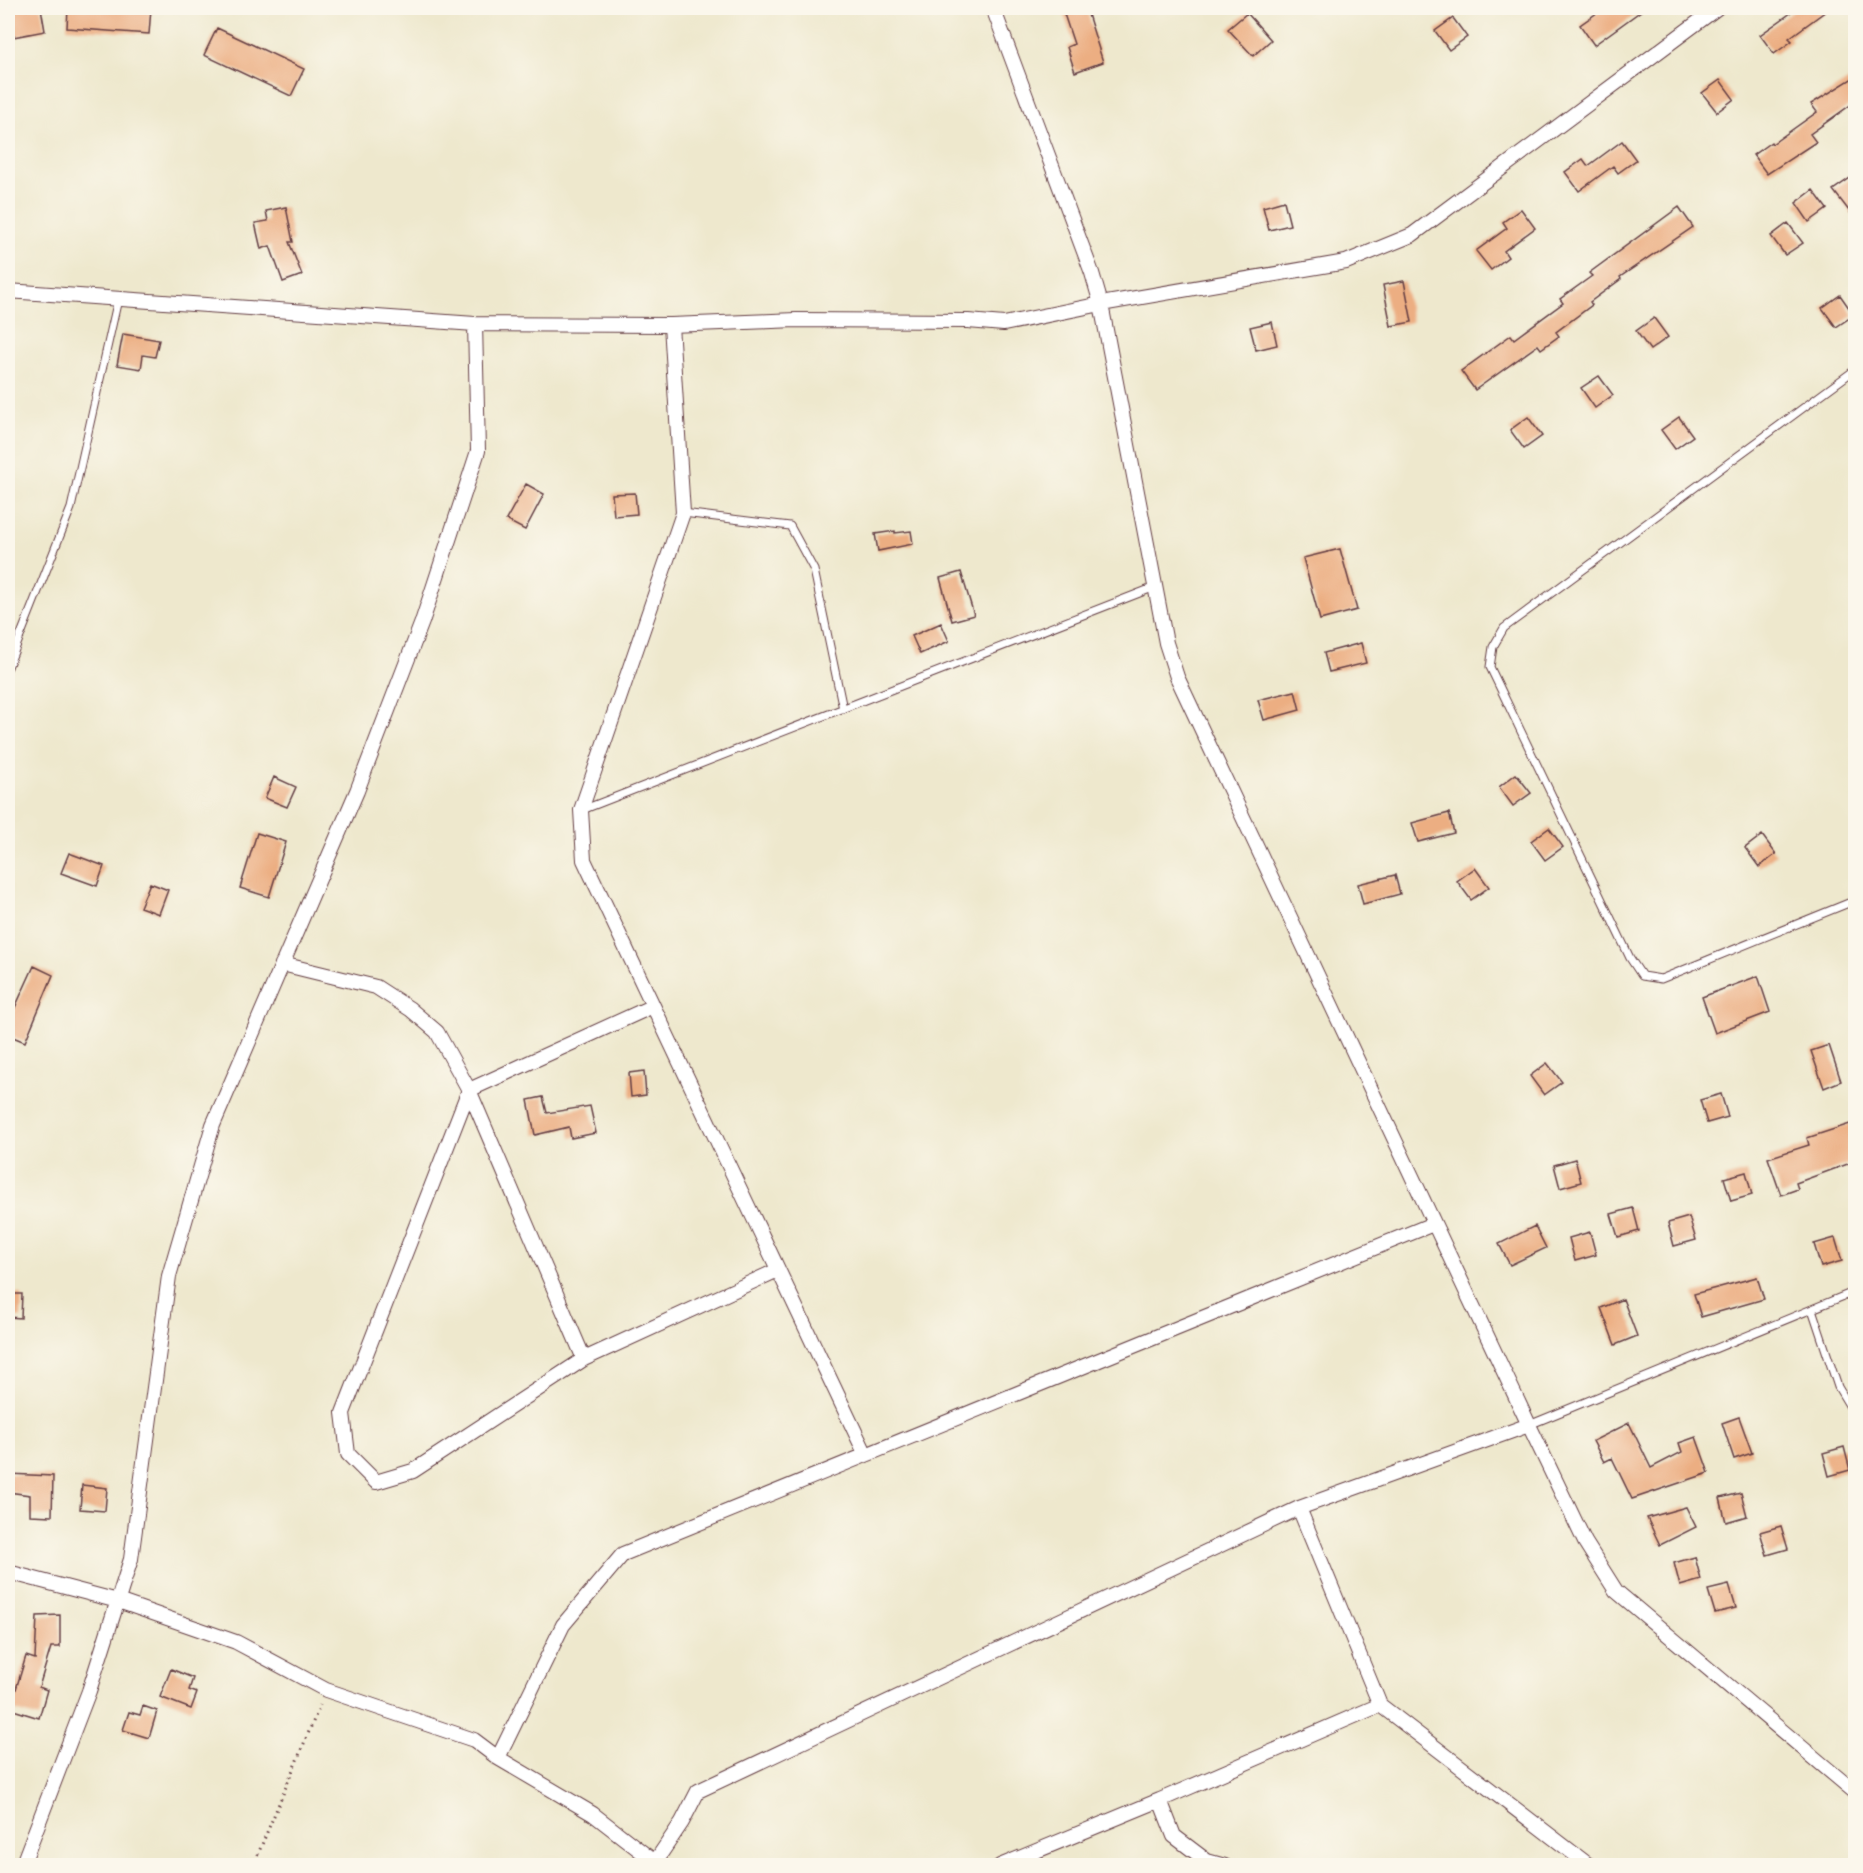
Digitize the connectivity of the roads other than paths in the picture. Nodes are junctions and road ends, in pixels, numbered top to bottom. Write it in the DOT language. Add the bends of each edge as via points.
graph roads {
  1 [pos="993,8"];
  2 [pos="1717,8"];
  3 [pos="8,291"];
  4 [pos="118,299"];
  5 [pos="1101,303"];
  6 [pos="475,324"];
  7 [pos="670,325"];
  8 [pos="1856,369"];
  9 [pos="683,513"];
  10 [pos="1155,587"];
  11 [pos="8,667"];
  12 [pos="843,709"];
  13 [pos="581,810"];
  14 [pos="1856,900"];
  15 [pos="282,964"];
  16 [pos="653,1006"];
  17 [pos="469,1090"];
  18 [pos="1433,1224"];
  19 [pos="778,1270"];
  20 [pos="1856,1291"];
  21 [pos="1812,1310"];
  22 [pos="584,1359"];
  23 [pos="1856,1417"];
  24 [pos="1529,1425"];
  25 [pos="866,1455"];
  26 [pos="1299,1508"];
  27 [pos="8,1572"];
  28 [pos="118,1601"];
  29 [pos="1380,1705"];
  30 [pos="498,1758"];
  31 [pos="1856,1793"];
  32 [pos="1160,1800"];
  33 [pos="657,1864"];
  34 [pos="22,1866"];
  35 [pos="1000,1866"];
  36 [pos="1225,1866"];
  37 [pos="1590,1866"];
  1 -- 5 [label="street"];
  2 -- 5 [label="street" via="1412,235 1346,262"];
  3 -- 4 [label="street"];
  4 -- 6 [label="street"];
  4 -- 11 [label="lane" via="71,508"];
  5 -- 7 [label="street" via="1004,324 796,320"];
  5 -- 10 [label="street"];
  6 -- 7 [label="street"];
  6 -- 15 [label="street" via="478,452 422,622 357,791"];
  7 -- 9 [label="street"];
  8 -- 14 [label="lane" via="1504,628 1493,647 1490,667 1629,958 1642,976 1661,979"];
  9 -- 12 [label="lane" via="790,526 814,570"];
  9 -- 13 [label="street"];
  10 -- 12 [label="lane"];
  10 -- 18 [label="street" via="1177,677"];
  12 -- 13 [label="lane"];
  13 -- 16 [label="street" via="584,860"];
  15 -- 17 [label="street" via="376,987 410,1009 437,1032"];
  15 -- 28 [label="street" via="213,1125 169,1276 131,1558"];
  16 -- 17 [label="street"];
  16 -- 19 [label="street"];
  17 -- 22 [label="street"];
  17 -- 22 [label="street" via="343,1413 348,1454 376,1482 413,1471"];
  18 -- 24 [label="street"];
  18 -- 25 [label="street"];
  19 -- 22 [label="street"];
  19 -- 25 [label="street"];
  20 -- 21 [label="lane"];
  21 -- 23 [label="lane" via="1838,1387"];
  21 -- 24 [label="lane"];
  24 -- 26 [label="street"];
  24 -- 31 [label="street" via="1585,1542 1616,1591"];
  25 -- 30 [label="street" via="623,1554 563,1625"];
  26 -- 29 [label="street"];
  26 -- 33 [label="street" via="698,1791"];
  27 -- 28 [label="street"];
  28 -- 30 [label="street" via="236,1642 327,1690 474,1740"];
  28 -- 34 [label="street"];
  29 -- 32 [label="street"];
  29 -- 37 [label="street"];
  30 -- 33 [label="street" via="593,1814"];
  32 -- 35 [label="street"];
  32 -- 36 [label="street" via="1174,1836 1207,1861"];
}
